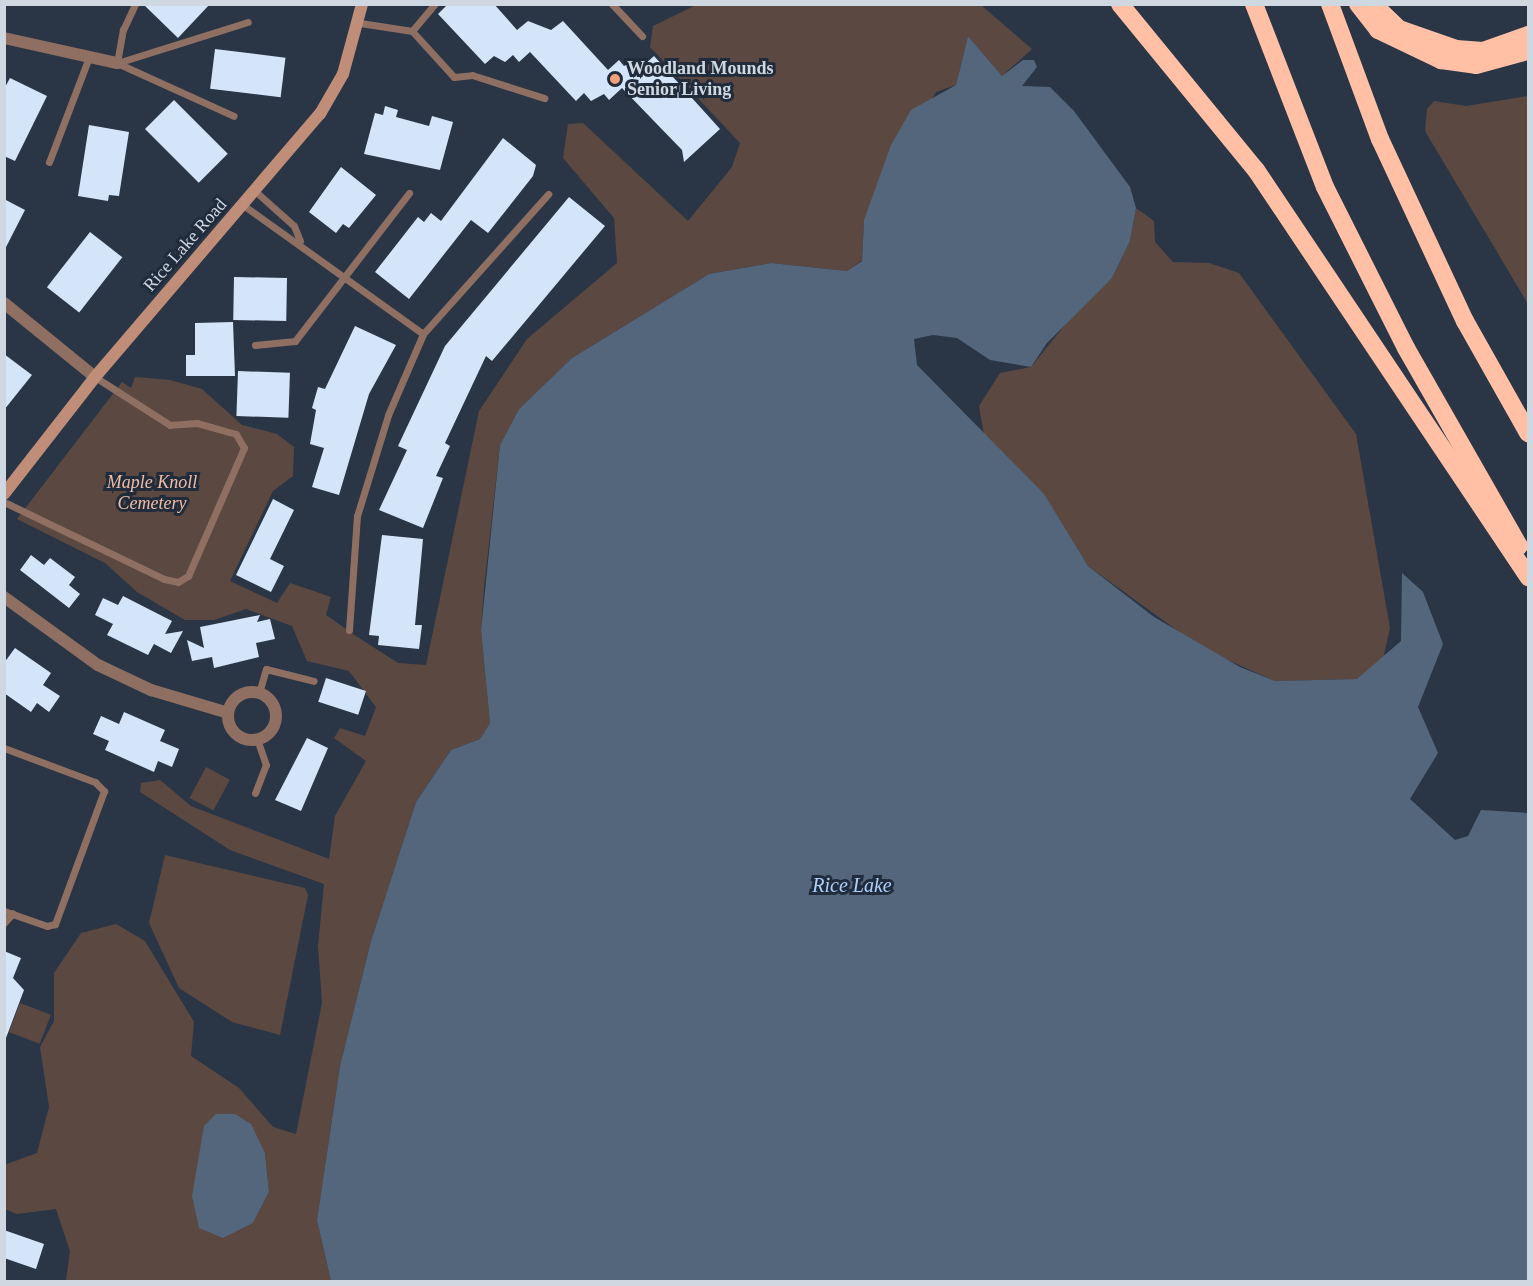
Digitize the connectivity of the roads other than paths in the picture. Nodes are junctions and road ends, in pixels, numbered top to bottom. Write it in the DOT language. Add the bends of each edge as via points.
graph roads {
  1 [pos="135,4"];
  2 [pos="362,4"];
  3 [pos="435,4"];
  4 [pos="612,4"];
  5 [pos="1120,4"];
  6 [pos="1254,4"];
  7 [pos="1330,4"];
  8 [pos="1358,4"];
  9 [pos="1373,4"];
  10 [pos="248,22"];
  11 [pos="360,22"];
  12 [pos="412,31"];
  13 [pos="1528,35"];
  14 [pos="642,36"];
  15 [pos="4,38"];
  16 [pos="1528,51"];
  17 [pos="89,57"];
  18 [pos="117,63"];
  19 [pos="544,98"];
  20 [pos="234,116"];
  21 [pos="49,162"];
  22 [pos="255,191"];
  23 [pos="409,193"];
  24 [pos="548,194"];
  25 [pos="243,205"];
  26 [pos="300,241"];
  27 [pos="342,277"];
  28 [pos="5,303"];
  29 [pos="423,334"];
  30 [pos="255,345"];
  31 [pos="95,377"];
  32 [pos="1528,433"];
  33 [pos="4,494"];
  34 [pos="4,502"];
  35 [pos="1528,562"];
  36 [pos="1528,577"];
  37 [pos="4,597"];
  38 [pos="350,630"];
  39 [pos="314,681"];
  40 [pos="259,693"];
  41 [pos="228,713"];
  42 [pos="257,740"];
  43 [pos="4,748"];
  44 [pos="255,792"];
  45 [pos="4,910"];
  46 [pos="13,914"];
  47 [pos="4,922"];
  1 -- 18 [label="lane" via="123,30"];
  2 -- 11 [label="street, Rice Lake Road"];
  3 -- 12 [label="lane"];
  4 -- 14 [label="lane"];
  5 -- 36 [label="highway" via="1256,170"];
  6 -- 35 [label="highway" via="1325,187 1406,348"];
  7 -- 32 [label="highway" via="1385,150 1465,321"];
  8 -- 16 [label="highway" via="1378,30 1441,60 1476,64"];
  9 -- 13 [label="highway" via="1399,29 1456,50 1483,51"];
  10 -- 18 [label="lane"];
  11 -- 12 [label="lane"];
  11 -- 22 [label="street, Rice Lake Road" via="332,95"];
  12 -- 19 [label="lane" via="453,77 472,75"];
  15 -- 17 [label="street"];
  17 -- 18 [label="street"];
  17 -- 21 [label="lane"];
  18 -- 20 [label="lane"];
  22 -- 25 [label="street, Rice Lake Road"];
  22 -- 26 [label="lane" via="294,226"];
  23 -- 27 [label="lane"];
  24 -- 29 [label="lane"];
  25 -- 26 [label="lane" via="285,237"];
  25 -- 31 [label="street, Rice Lake Road"];
  26 -- 27 [label="lane"];
  27 -- 29 [label="lane"];
  27 -- 30 [label="lane" via="295,341"];
  28 -- 31 [label="street"];
  29 -- 38 [label="lane" via="388,415 357,516"];
  31 -- 33 [label="street, Rice Lake Road"];
  31 -- 34 [label="lane" via="170,425 197,423 236,434 244,448 188,576 178,582 164,579"];
  37 -- 41 [label="street" via="98,665 151,690"];
  39 -- 40 [label="lane" via="266,669"];
  40 -- 41 [label="street" via="240,695"];
  40 -- 42 [label="street" via="273,705 276,720 268,734"];
  41 -- 42 [label="street" via="237,736"];
  42 -- 44 [label="lane" via="266,765"];
  43 -- 46 [label="lane" via="103,789 93,830 56,924"];
  45 -- 46 [label="lane"];
  46 -- 47 [label="lane"];
}
